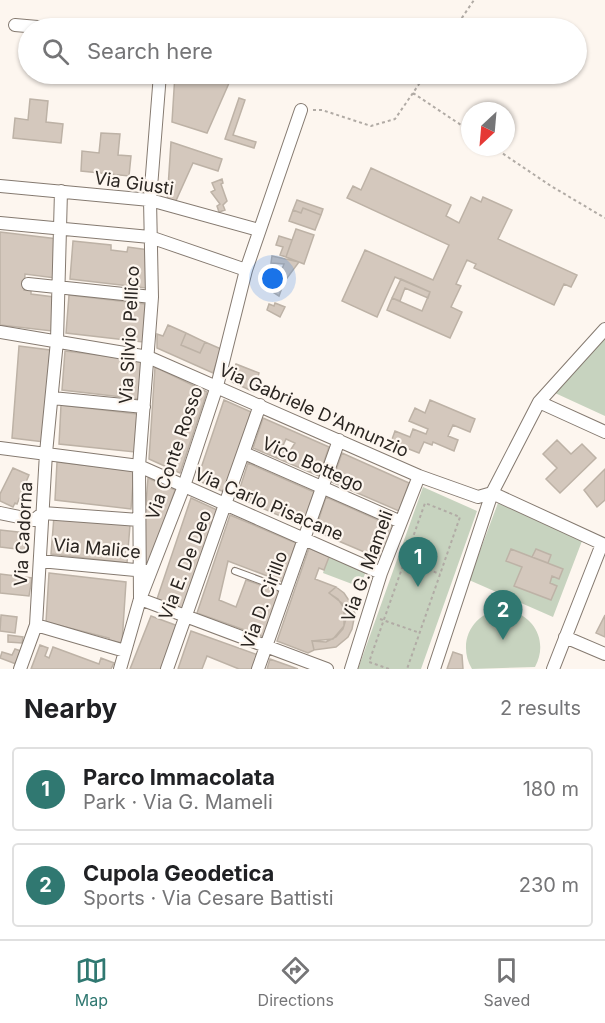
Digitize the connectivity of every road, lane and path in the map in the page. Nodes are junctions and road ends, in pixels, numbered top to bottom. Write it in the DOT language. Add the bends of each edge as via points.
graph roads {
  1 [pos="474,0"];
  2 [pos="462,18"];
  3 [pos="15,25"];
  4 [pos="18,25"];
  5 [pos="159,84"];
  6 [pos="419,84"];
  7 [pos="413,93"];
  8 [pos="301,110"];
  9 [pos="461,125"];
  10 [pos="506,156"];
  11 [pos="0,186"];
  12 [pos="61,191"];
  13 [pos="150,200"];
  14 [pos="605,218"];
  15 [pos="0,223"];
  16 [pos="62,229"];
  17 [pos="260,230"];
  18 [pos="150,237"];
  19 [pos="246,270"];
  20 [pos="28,284"];
  21 [pos="59,288"];
  22 [pos="152,297"];
  23 [pos="605,330"];
  24 [pos="0,332"];
  25 [pos="57,341"];
  26 [pos="148,357"];
  27 [pos="217,386"];
  28 [pos="52,398"];
  29 [pos="539,402"];
  30 [pos="260,405"];
  31 [pos="144,407"];
  32 [pos="605,432"];
  33 [pos="339,440"];
  34 [pos="0,448"];
  35 [pos="46,453"];
  36 [pos="244,453"];
  37 [pos="139,466"];
  38 [pos="419,476"];
  39 [pos="184,486"];
  40 [pos="322,488"];
  41 [pos="492,493"];
  42 [pos="227,505"];
  43 [pos="0,513"];
  44 [pos="43,513"];
  45 [pos="139,520"];
  46 [pos="401,522"];
  47 [pos="305,538"];
  48 [pos="603,544"];
  49 [pos="388,555"];
  50 [pos="405,560"];
  51 [pos="40,561"];
  52 [pos="145,570"];
  53 [pos="236,571"];
  54 [pos="381,573"];
  55 [pos="440,574"];
  56 [pos="286,590"];
  57 [pos="140,599"];
  58 [pos="184,616"];
  59 [pos="384,620"];
  60 [pos="36,625"];
  61 [pos="420,633"];
  62 [pos="565,637"];
  63 [pos="266,646"];
  64 [pos="125,651"];
  65 [pos="605,654"];
  66 [pos="20,669"];
  67 [pos="120,669"];
  68 [pos="167,669"];
  69 [pos="258,669"];
  70 [pos="327,669"];
  71 [pos="351,669"];
  72 [pos="389,669"];
  73 [pos="406,669"];
  74 [pos="434,669"];
  75 [pos="553,669"];
  1 -- 2 [label="path"];
  3 -- 4 [label="street"];
  5 -- 13 [label="street, Via Silvio Pellico"];
  6 -- 7 [label="path"];
  7 -- 8 [label="path" via="395,119 371,126 322,110"];
  7 -- 9 [label="path"];
  8 -- 17 [label="street, Via Conte Rosso"];
  10 -- 14 [label="path"];
  11 -- 12 [label="street, Via Giusti"];
  12 -- 13 [label="street, Via Giusti"];
  12 -- 16 [label="street, Via Cadorna"];
  13 -- 17 [label="street, Via Giusti"];
  13 -- 18 [label="street, Via Silvio Pellico"];
  15 -- 16 [label="street"];
  16 -- 18 [label="street"];
  16 -- 21 [label="street, Via Cadorna"];
  17 -- 19 [label="street, Via Conte Rosso"];
  18 -- 19 [label="street"];
  18 -- 22 [label="street, Via Silvio Pellico"];
  19 -- 27 [label="street, Via Conte Rosso"];
  20 -- 21 [label="street"];
  21 -- 22 [label="street"];
  21 -- 25 [label="street, Via Cadorna"];
  22 -- 26 [label="street, Via Silvio Pellico"];
  23 -- 29 [label="street"];
  24 -- 25 [label="street, Via Gabriele D'Annunzio"];
  25 -- 26 [label="street, Via Gabriele D'Annunzio"];
  25 -- 28 [label="street, Via Cadorna"];
  26 -- 27 [label="street, Via Gabriele D'Annunzio"];
  26 -- 31 [label="street, Via Silvio Pellico"];
  27 -- 30 [label="street, Via Gabriele D'Annunzio"];
  27 -- 39 [label="street, Via Conte Rosso"];
  28 -- 31 [label="street"];
  28 -- 35 [label="street, Via Cadorna"];
  29 -- 32 [label="street"];
  29 -- 41 [label="street"];
  30 -- 33 [label="street, Via Gabriele D'Annunzio"];
  30 -- 36 [label="street, Via E. De Deo"];
  31 -- 37 [label="street, Via Silvio Pellico"];
  33 -- 38 [label="street, Via Gabriele D'Annunzio"];
  33 -- 40 [label="street, Via D. Cirillo"];
  34 -- 35 [label="street, Via Carlo Pisacane"];
  35 -- 37 [label="street, Via Carlo Pisacane"];
  35 -- 44 [label="street, Via Cadorna"];
  36 -- 40 [label="street, Vico Bottego"];
  36 -- 42 [label="street, Via E. De Deo"];
  37 -- 39 [label="street, Via Carlo Pisacane"];
  37 -- 45 [label="street, Via Silvio Pellico"];
  38 -- 41 [label="street, Via Gabriele D'Annunzio" via="478,497"];
  38 -- 46 [label="street, Via G. Mameli"];
  39 -- 42 [label="street, Via Carlo Pisacane"];
  39 -- 52 [label="street, Via Conte Rosso"];
  40 -- 46 [label="street, Vico Bottego"];
  40 -- 47 [label="street, Via D. Cirillo"];
  41 -- 48 [label="street, Via Gabriele D'Annunzio"];
  41 -- 74 [label="street"];
  42 -- 47 [label="street, Via Carlo Pisacane"];
  42 -- 58 [label="street, Via E. De Deo"];
  43 -- 44 [label="street" via="34,520"];
  44 -- 45 [label="street"];
  44 -- 51 [label="street, Via Cadorna"];
  45 -- 52 [label="street, Via Silvio Pellico"];
  46 -- 49 [label="street, Via G. Mameli"];
  47 -- 54 [label="street, Via Carlo Pisacane"];
  47 -- 56 [label="street, Via D. Cirillo"];
  48 -- 62 [label="street"];
  49 -- 50 [label="path"];
  49 -- 54 [label="street, Via G. Mameli"];
  50 -- 55 [label="path"];
  50 -- 55 [label="path" via="425,503 459,517"];
  50 -- 59 [label="path"];
  51 -- 52 [label="street, Via Malice"];
  51 -- 60 [label="street, Via Cadorna"];
  52 -- 57 [label="street, Via Conte Rosso"];
  53 -- 56 [label="lane"];
  54 -- 71 [label="street, Via G. Mameli"];
  55 -- 61 [label="path"];
  56 -- 63 [label="street, Via D. Cirillo"];
  57 -- 58 [label="street"];
  57 -- 64 [label="street, Via Conte Rosso"];
  58 -- 63 [label="street"];
  58 -- 68 [label="street, Via E. De Deo"];
  59 -- 61 [label="path"];
  59 -- 72 [label="path" via="369,662"];
  60 -- 64 [label="street"];
  60 -- 66 [label="street, Via Cadorna"];
  61 -- 73 [label="path"];
  62 -- 65 [label="street"];
  62 -- 75 [label="street"];
  63 -- 69 [label="street, Via D. Cirillo"];
  63 -- 70 [label="street"];
  64 -- 67 [label="street, Via Conte Rosso"];
}
